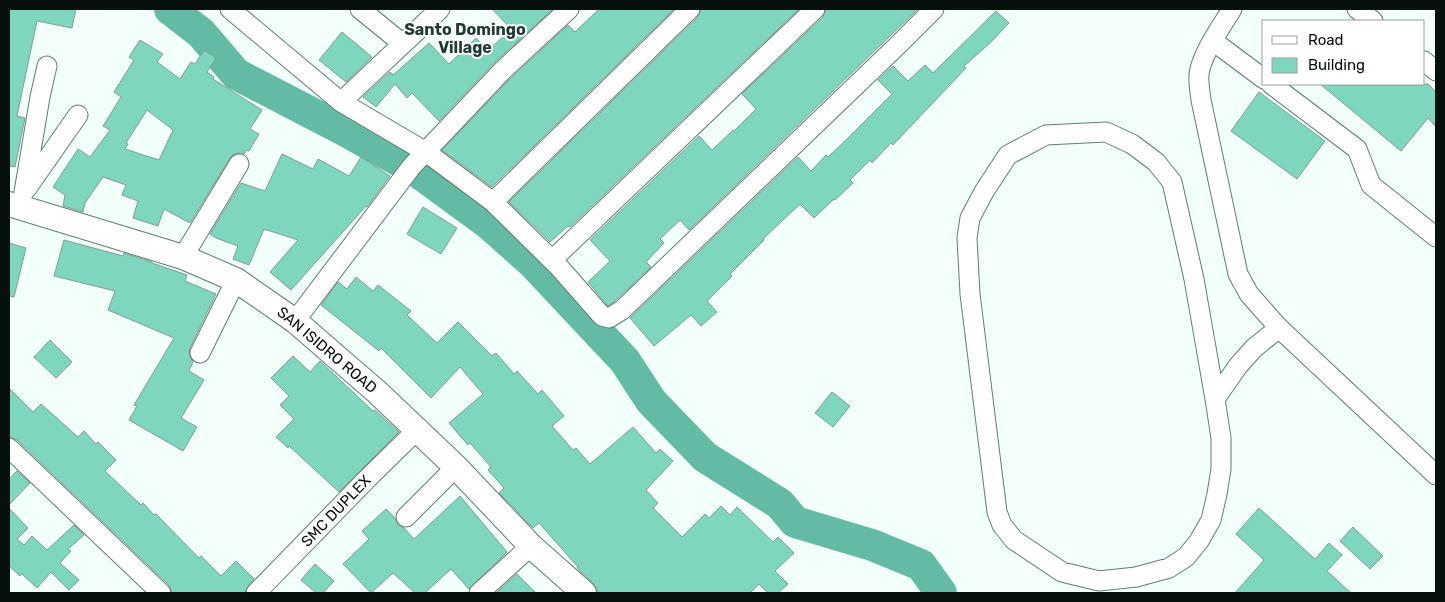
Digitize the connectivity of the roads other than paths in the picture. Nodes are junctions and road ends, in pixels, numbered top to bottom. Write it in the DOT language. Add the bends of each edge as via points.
graph roads {
  1 [pos="230,9"];
  2 [pos="360,9"];
  3 [pos="440,9"];
  4 [pos="569,9"];
  5 [pos="690,9"];
  6 [pos="815,9"];
  7 [pos="934,9"];
  8 [pos="1232,9"];
  9 [pos="1357,9"];
  10 [pos="1372,20"];
  11 [pos="1213,41"];
  12 [pos="402,44"];
  13 [pos="1425,63"];
  14 [pos="47,66"];
  15 [pos="1436,71"];
  16 [pos="1262,78"];
  17 [pos="1272,85"];
  18 [pos="341,102"];
  19 [pos="78,115"];
  20 [pos="426,152"];
  21 [pos="240,164"];
  22 [pos="18,201"];
  23 [pos="493,202"];
  24 [pos="1436,237"];
  25 [pos="183,257"];
  26 [pos="552,260"];
  27 [pos="236,280"];
  28 [pos="295,321"];
  29 [pos="1278,328"];
  30 [pos="200,353"];
  31 [pos="1215,399"];
  32 [pos="417,430"];
  33 [pos="9,448"];
  34 [pos="456,467"];
  35 [pos="1436,475"];
  36 [pos="406,517"];
  37 [pos="531,546"];
  38 [pos="161,593"];
  39 [pos="256,593"];
  40 [pos="479,593"];
  41 [pos="584,593"];
  1 -- 18 [label="street"];
  2 -- 12 [label="street"];
  3 -- 12 [label="street"];
  4 -- 20 [label="street" via="503,70"];
  5 -- 23 [label="street"];
  6 -- 26 [label="street"];
  7 -- 26 [label="street" via="614,316 602,316"];
  8 -- 11 [label="street"];
  9 -- 10 [label="street"];
  11 -- 16 [label="street"];
  11 -- 29 [label="street" via="1200,69 1199,82 1238,274 1249,294"];
  12 -- 18 [label="street"];
  13 -- 15 [label="street"];
  14 -- 22 [label="street"];
  17 -- 24 [label="street" via="1357,149 1371,185"];
  18 -- 20 [label="street"];
  19 -- 22 [label="street"];
  20 -- 23 [label="street"];
  20 -- 28 [label="street" via="407,172"];
  21 -- 25 [label="street"];
  22 -- 25 [label="main road, SAN ISIDRO ROAD"];
  23 -- 26 [label="street"];
  25 -- 27 [label="main road, SAN ISIDRO ROAD"];
  27 -- 28 [label="main road, SAN ISIDRO ROAD"];
  27 -- 30 [label="street"];
  28 -- 32 [label="main road, SAN ISIDRO ROAD"];
  29 -- 31 [label="street" via="1238,366"];
  29 -- 35 [label="street"];
  31 -- 31 [label="street" via="1221,438 1217,494 1211,520 1186,557 1169,568 1136,577 1099,581 1062,572 1014,540 997,512 970,294 967,238 970,218 1008,155 1046,135 1106,132 1132,144 1156,162 1172,182 1194,279"];
  32 -- 34 [label="main road, SAN ISIDRO ROAD"];
  32 -- 39 [label="street, SMC DUPLEX"];
  33 -- 38 [label="street"];
  34 -- 36 [label="street"];
  34 -- 37 [label="main road, SAN ISIDRO ROAD"];
  37 -- 40 [label="street"];
  37 -- 41 [label="main road, SAN ISIDRO ROAD"];
}
